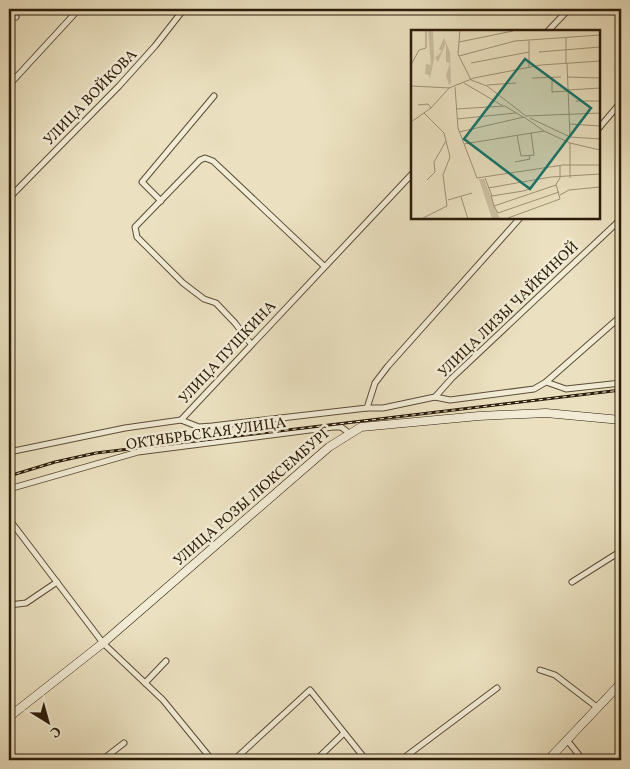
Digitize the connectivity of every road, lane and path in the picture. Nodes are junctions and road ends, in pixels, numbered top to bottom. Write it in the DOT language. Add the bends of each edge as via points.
graph roads {
  1 [pos="79,9"];
  2 [pos="184,9"];
  3 [pos="569,9"];
  4 [pos="9,10"];
  5 [pos="16,17"];
  6 [pos="549,30"];
  7 [pos="9,84"];
  8 [pos="214,96"];
  9 [pos="621,102"];
  10 [pos="600,127"];
  11 [pos="411,175"];
  12 [pos="9,198"];
  13 [pos="161,201"];
  14 [pos="519,219"];
  15 [pos="621,219"];
  16 [pos="324,266"];
  17 [pos="621,316"];
  18 [pos="251,344"];
  19 [pos="546,382"];
  20 [pos="621,383"];
  21 [pos="435,396"];
  22 [pos="367,408"];
  23 [pos="181,420"];
  24 [pos="621,420"];
  25 [pos="348,433"];
  26 [pos="9,452"];
  27 [pos="9,489"];
  28 [pos="9,518"];
  29 [pos="621,551"];
  30 [pos="57,582"];
  31 [pos="572,582"];
  32 [pos="9,605"];
  33 [pos="103,643"];
  34 [pos="166,661"];
  35 [pos="540,670"];
  36 [pos="145,682"];
  37 [pos="621,683"];
  38 [pos="497,688"];
  39 [pos="598,708"];
  40 [pos="9,717"];
  41 [pos="344,733"];
  42 [pos="567,740"];
  43 [pos="124,743"];
  44 [pos="102,760"];
  45 [pos="212,760"];
  46 [pos="234,760"];
  47 [pos="316,760"];
  48 [pos="366,760"];
  49 [pos="402,760"];
  50 [pos="548,760"];
  51 [pos="583,760"];
  1 -- 7 [label="street"];
  2 -- 12 [label="street, УЛИЦА ВОЙКОВА" via="119,86"];
  3 -- 6 [label="street"];
  4 -- 5 [label="street"];
  8 -- 13 [label="street" via="142,182"];
  9 -- 10 [label="street"];
  11 -- 16 [label="street, УЛИЦА ПУШКИНА"];
  13 -- 16 [label="street" via="200,160 209,159"];
  13 -- 18 [label="street" via="135,227 137,237 182,283 204,299 216,303"];
  14 -- 22 [label="street" via="388,366 375,383"];
  15 -- 21 [label="street, УЛИЦА ЛИЗЫ ЧАЙКИНОЙ"];
  16 -- 18 [label="street, УЛИЦА ПУШКИНА"];
  17 -- 19 [label="street"];
  18 -- 23 [label="street, УЛИЦА ПУШКИНА"];
  19 -- 20 [label="street" via="566,389"];
  19 -- 21 [label="street" via="534,389 450,400"];
  21 -- 22 [label="street, УЛИЦА РОЗЫ ЛЮКСЕМБУРГ" via="383,408"];
  22 -- 23 [label="street, УЛИЦА РОЗЫ ЛЮКСЕМБУРГ" via="199,427"];
  23 -- 26 [label="street, УЛИЦА ПУШКИНА"];
  24 -- 25 [label="main road, УЛИЦА РОЗЫ ЛЮКСЕМБУРГ" via="546,413 479,416 361,427"];
  25 -- 27 [label="street, ОКТЯБРЬСКАЯ УЛИЦА" via="341,427 334,427 138,452"];
  25 -- 33 [label="main road, УЛИЦА РОЗЫ ЛЮКСЕМБУРГ"];
  28 -- 30 [label="street"];
  29 -- 31 [label="street"];
  30 -- 32 [label="street" via="26,603"];
  30 -- 33 [label="street"];
  33 -- 36 [label="street"];
  33 -- 40 [label="main road, УЛИЦА РОЗЫ ЛЮКСЕМБУРГ"];
  34 -- 36 [label="street"];
  35 -- 39 [label="street" via="555,675"];
  36 -- 45 [label="street"];
  37 -- 39 [label="main road"];
  38 -- 49 [label="street"];
  39 -- 42 [label="main road"];
  41 -- 46 [label="street" via="310,690"];
  41 -- 47 [label="street"];
  41 -- 48 [label="street"];
  42 -- 50 [label="main road"];
  42 -- 51 [label="street"];
  43 -- 44 [label="street"];
}
